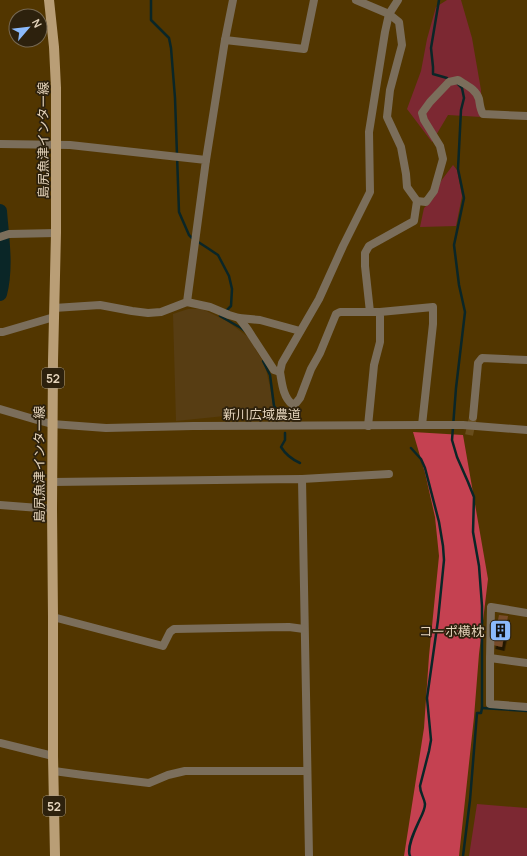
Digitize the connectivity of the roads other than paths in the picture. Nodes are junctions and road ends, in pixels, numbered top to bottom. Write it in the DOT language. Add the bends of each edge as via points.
graph roads {
  1 [pos="49,0"];
  2 [pos="233,0"];
  3 [pos="314,0"];
  4 [pos="356,0"];
  5 [pos="398,0"];
  6 [pos="389,14"];
  7 [pos="225,40"];
  8 [pos="527,116"];
  9 [pos="0,144"];
  10 [pos="56,145"];
  11 [pos="206,160"];
  12 [pos="417,201"];
  13 [pos="56,233"];
  14 [pos="0,237"];
  15 [pos="187,302"];
  16 [pos="370,312"];
  17 [pos="380,312"];
  18 [pos="54,313"];
  19 [pos="239,318"];
  20 [pos="300,331"];
  21 [pos="0,332"];
  22 [pos="527,360"];
  23 [pos="280,372"];
  24 [pos="0,408"];
  25 [pos="473,417"];
  26 [pos="52,424"];
  27 [pos="422,425"];
  28 [pos="368,426"];
  29 [pos="527,430"];
  30 [pos="389,474"];
  31 [pos="302,479"];
  32 [pos="52,482"];
  33 [pos="0,505"];
  34 [pos="52,509"];
  35 [pos="527,613"];
  36 [pos="53,617"];
  37 [pos="304,629"];
  38 [pos="490,658"];
  39 [pos="527,663"];
  40 [pos="527,707"];
  41 [pos="0,743"];
  42 [pos="53,756"];
  43 [pos="54,771"];
  44 [pos="307,771"];
  45 [pos="55,856"];
  46 [pos="309,856"];
  1 -- 10 [label="main road, 島尻魚津インター線 / 52" via="56,88"];
  2 -- 7 [label="street"];
  3 -- 7 [label="street" via="304,49"];
  4 -- 6 [label="street"];
  5 -- 6 [label="street"];
  6 -- 12 [label="street" via="399,22 402,45 390,90 387,117 401,147 407,187"];
  6 -- 20 [label="street" via="369,132 370,192"];
  7 -- 11 [label="street"];
  8 -- 12 [label="street" via="483,114 479,99 471,87 458,80 449,82 422,113 440,146 443,159 434,191 426,202"];
  9 -- 10 [label="street"];
  10 -- 11 [label="street"];
  10 -- 13 [label="main road, 島尻魚津インター線 / 52"];
  11 -- 15 [label="street"];
  12 -- 16 [label="street" via="414,221 369,246 365,253"];
  13 -- 14 [label="street" via="9,234"];
  13 -- 18 [label="main road, 島尻魚津インター線 / 52"];
  15 -- 18 [label="street" via="161,312 148,313 100,305"];
  15 -- 19 [label="street" via="210,306"];
  16 -- 17 [label="street"];
  16 -- 23 [label="street" via="336,314 296,403 288,402 285,397"];
  17 -- 27 [label="street" via="432,307 433,324"];
  17 -- 28 [label="street" via="380,342 374,365"];
  18 -- 21 [label="street"];
  18 -- 26 [label="main road, 島尻魚津インター線 / 52"];
  19 -- 20 [label="street" via="260,320"];
  19 -- 23 [label="street" via="274,370"];
  20 -- 23 [label="street" via="282,363"];
  22 -- 25 [label="street" via="482,358 478,363"];
  24 -- 26 [label="street, 新川広域農道"];
  26 -- 28 [label="street, 新川広域農道" via="106,428"];
  26 -- 32 [label="main road, 島尻魚津インター線 / 52"];
  27 -- 28 [label="street, 新川広域農道"];
  27 -- 29 [label="street, 新川広域農道"];
  30 -- 31 [label="street"];
  31 -- 32 [label="street"];
  31 -- 37 [label="street"];
  32 -- 34 [label="main road, 島尻魚津インター線 / 52"];
  33 -- 34 [label="street"];
  34 -- 36 [label="main road, 島尻魚津インター線 / 52"];
  35 -- 38 [label="street" via="491,608"];
  36 -- 37 [label="street" via="163,646 174,629"];
  36 -- 42 [label="main road, 島尻魚津インター線 / 52"];
  37 -- 44 [label="street"];
  38 -- 39 [label="street"];
  38 -- 40 [label="street" via="490,704"];
  41 -- 42 [label="street"];
  42 -- 43 [label="main road, 島尻魚津インター線 / 52"];
  43 -- 44 [label="street" via="149,782 185,771"];
  43 -- 45 [label="main road, 島尻魚津インター線 / 52"];
  44 -- 46 [label="street"];
}
